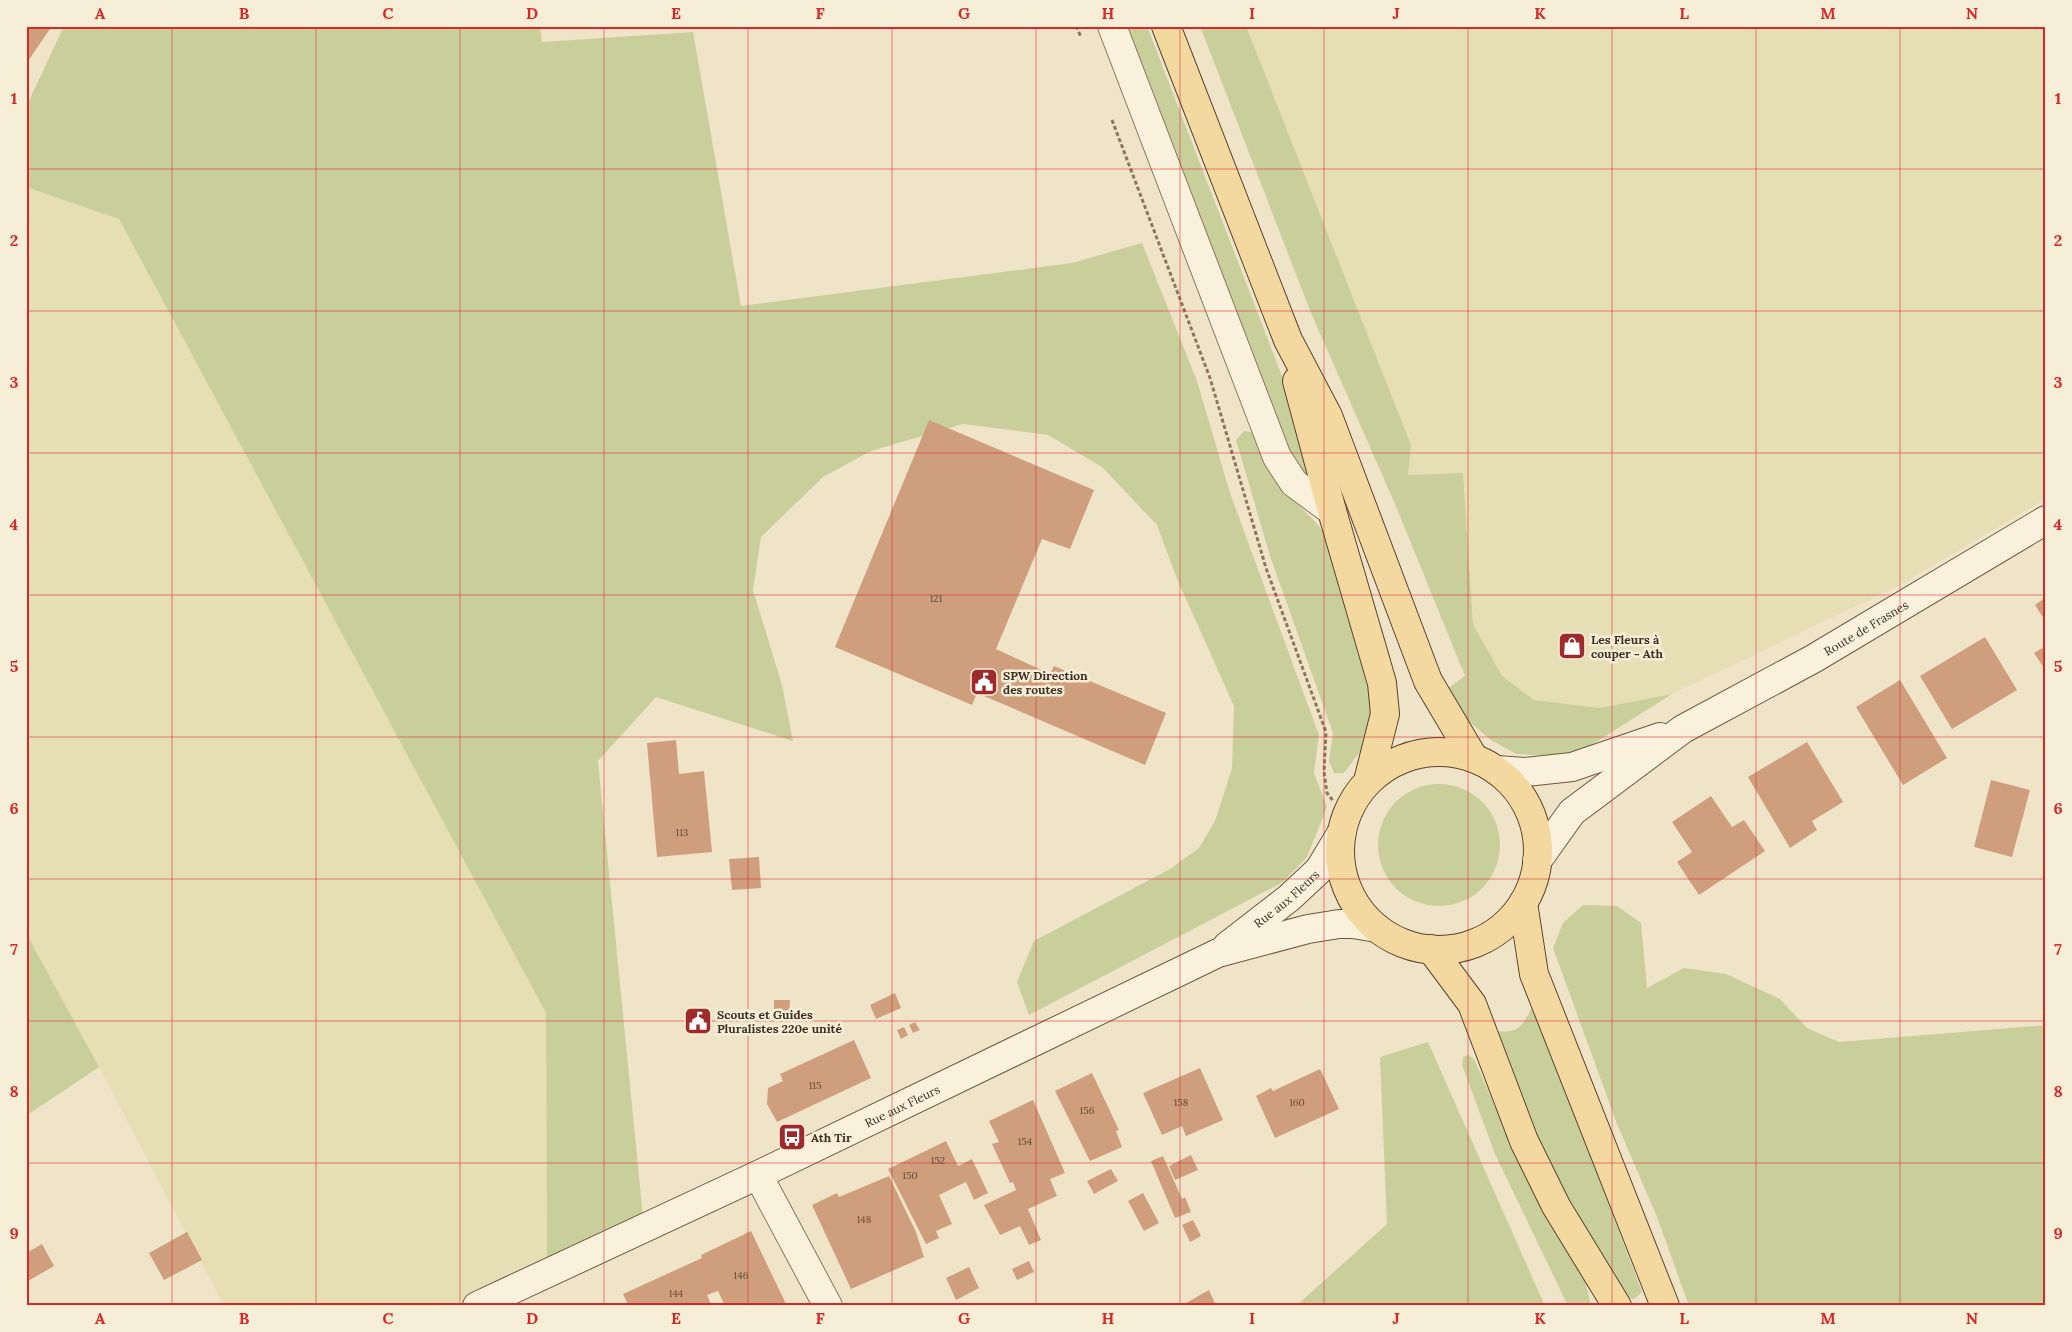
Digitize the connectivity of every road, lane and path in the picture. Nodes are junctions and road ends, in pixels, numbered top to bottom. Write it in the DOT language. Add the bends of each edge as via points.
graph roads {
  1 [pos="1076,26"];
  2 [pos="1112,26"];
  3 [pos="1166,26"];
  4 [pos="1083,45"];
  5 [pos="1111,118"];
  6 [pos="1288,340"];
  7 [pos="1332,512"];
  8 [pos="2046,520"];
  9 [pos="1683,730"];
  10 [pos="1473,757"];
  11 [pos="1496,770"];
  12 [pos="1368,782"];
  13 [pos="1344,824"];
  14 [pos="1537,861"];
  15 [pos="1523,903"];
  16 [pos="1377,928"];
  17 [pos="1431,949"];
  18 [pos="1218,953"];
  19 [pos="758,1175"];
  20 [pos="1596,1271"];
  21 [pos="476,1306"];
  22 [pos="828,1306"];
  23 [pos="1604,1306"];
  24 [pos="1617,1306"];
  25 [pos="1665,1306"];
  1 -- 4 [label="path"];
  2 -- 7 [label="main road" via="1277,457 1294,483"];
  3 -- 6 [label="main road"];
  5 -- 13 [label="path" via="1210,378 1266,568 1326,732 1324,772 1328,793"];
  6 -- 7 [label="main road"];
  6 -- 10 [label="main road" via="1328,416 1428,681"];
  7 -- 12 [label="main road" via="1382,683 1385,714"];
  8 -- 9 [label="main road, Route de Frasnes" via="1813,659"];
  9 -- 11 [label="main road, Route de Frasnes" via="1572,767 1526,772"];
  9 -- 14 [label="main road, Route de Frasnes" via="1572,812"];
  10 -- 11 [label="main road"];
  10 -- 12 [label="main road" via="1445,752 1417,754 1390,764"];
  11 -- 14 [label="main road" via="1516,788 1530,810 1537,835"];
  12 -- 13 [label="main road" via="1355,798"];
  13 -- 16 [label="main road" via="1340,854 1343,875 1350,895"];
  13 -- 18 [label="main road, Rue aux Fleurs" via="1319,870 1289,898"];
  14 -- 15 [label="main road" via="1533,883"];
  15 -- 17 [label="main road" via="1505,924 1483,939 1458,948"];
  15 -- 25 [label="main road" via="1534,974"];
  16 -- 17 [label="main road" via="1394,939"];
  16 -- 18 [label="main road, Rue aux Fleurs" via="1339,924"];
  17 -- 20 [label="main road" via="1472,1004 1524,1141 1556,1206"];
  18 -- 19 [label="main road, Rue aux Fleurs"];
  19 -- 21 [label="main road, Rue aux Fleurs"];
  19 -- 22 [label="main road"];
  20 -- 23 [label="main road"];
  20 -- 24 [label="main road"];
}
